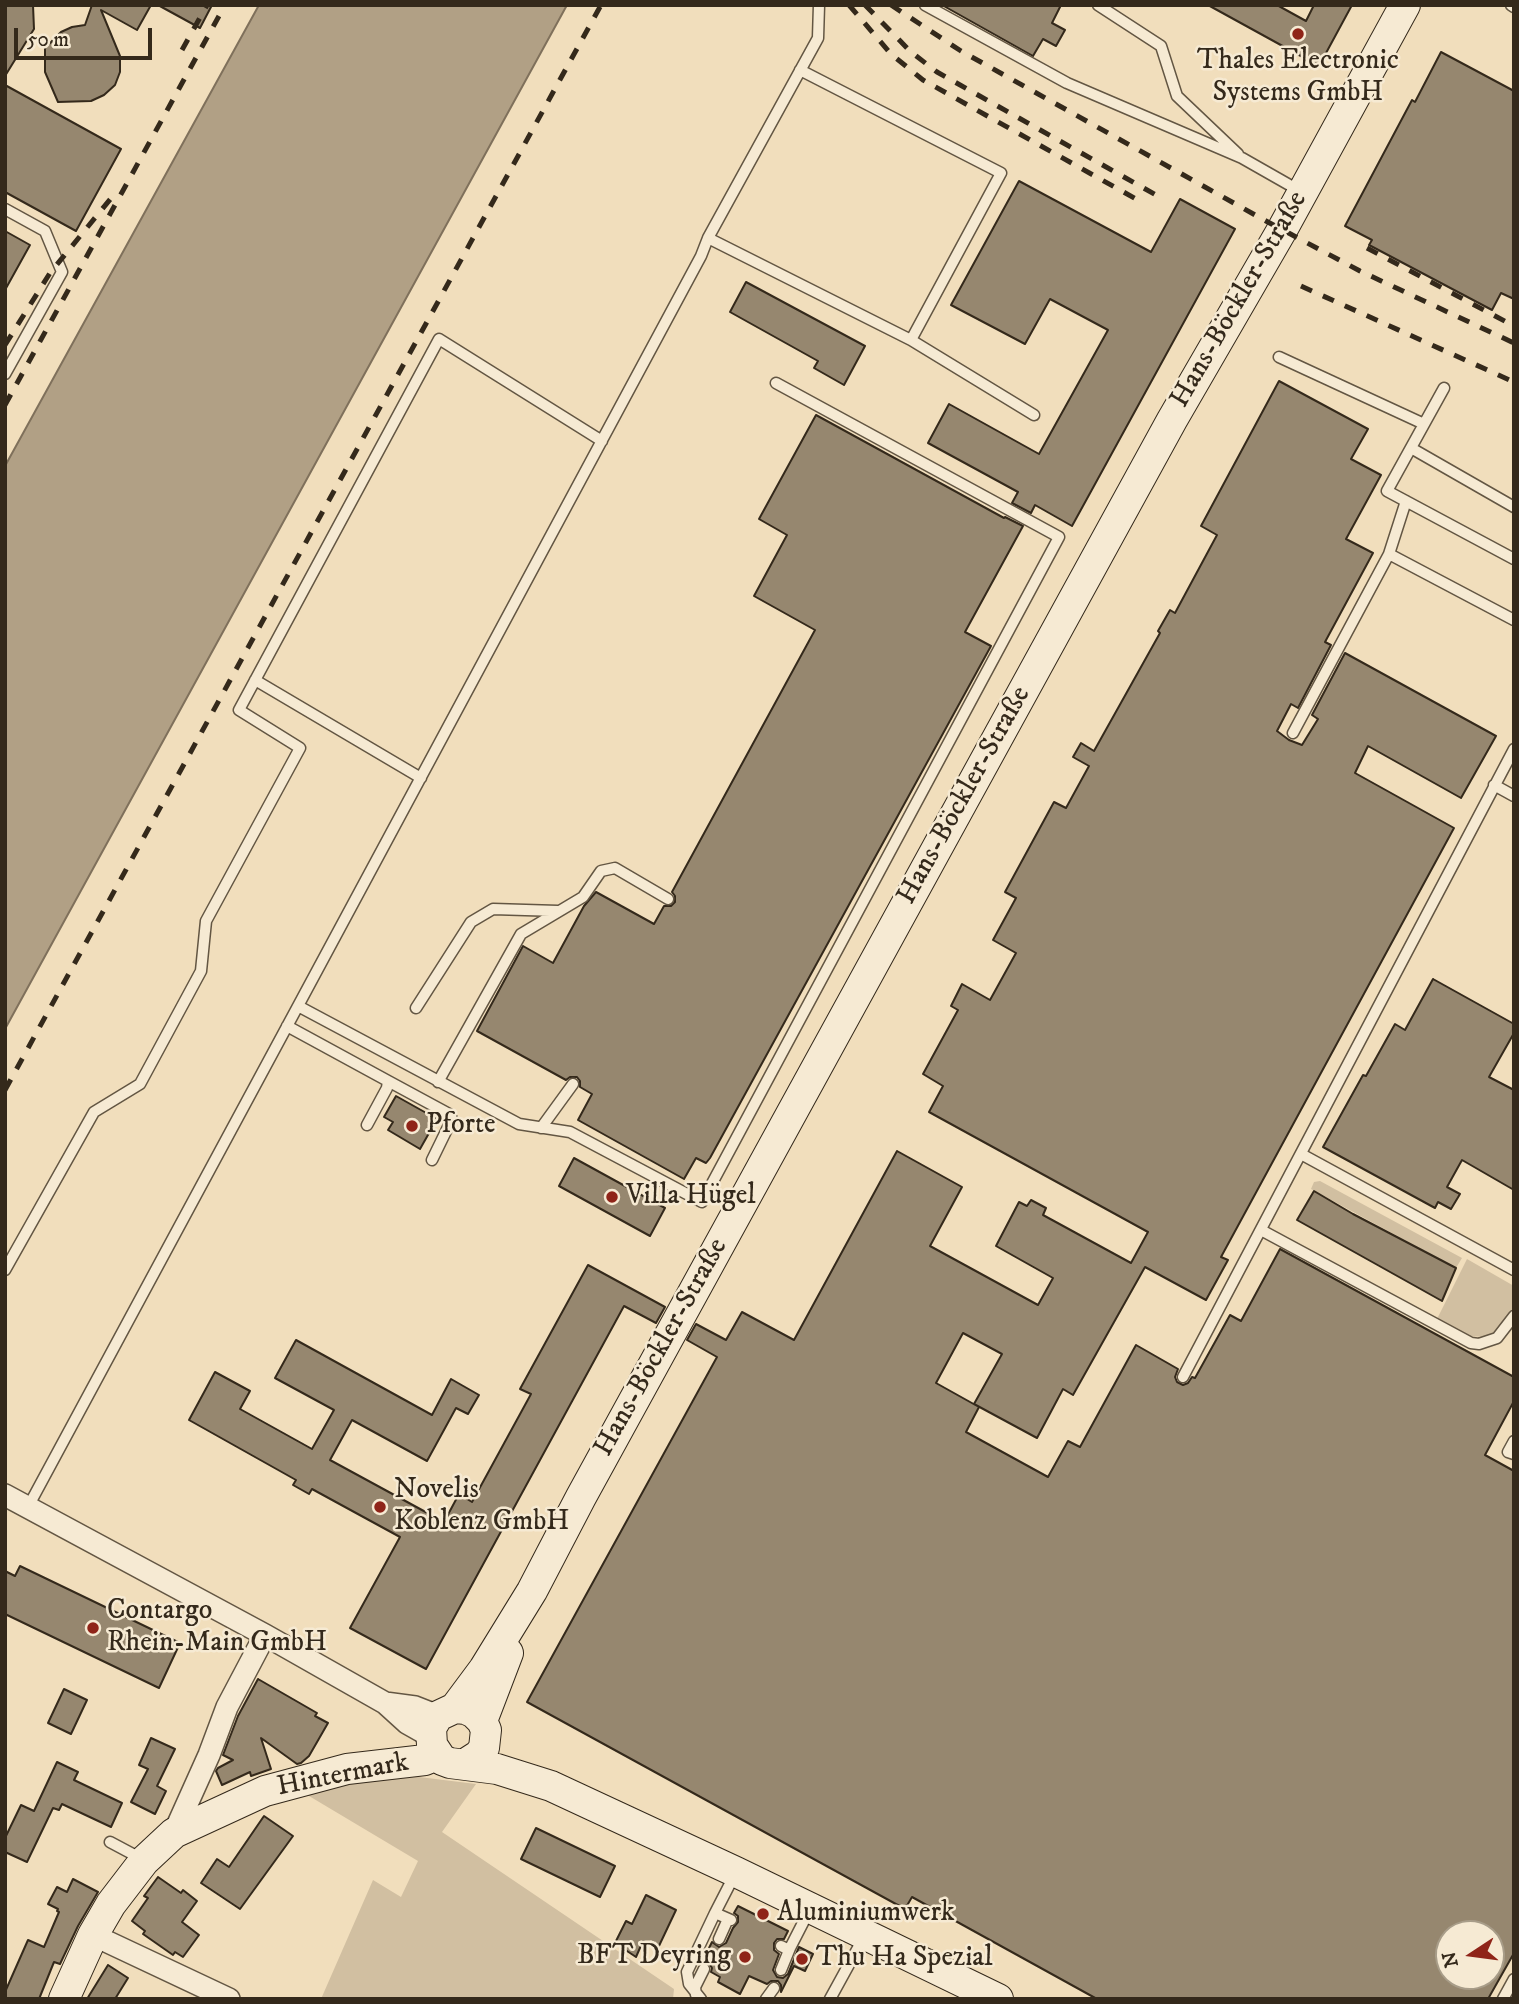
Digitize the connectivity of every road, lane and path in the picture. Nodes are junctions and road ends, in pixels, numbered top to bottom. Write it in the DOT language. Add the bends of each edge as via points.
graph roads {
  1 [pos="819,5"];
  2 [pos="925,5"];
  3 [pos="1098,5"];
  4 [pos="1405,5"];
  5 [pos="800,71"];
  6 [pos="1242,158"];
  7 [pos="1303,193"];
  8 [pos="5,209"];
  9 [pos="708,238"];
  10 [pos="911,340"];
  11 [pos="1279,357"];
  12 [pos="5,374"];
  13 [pos="776,383"];
  14 [pos="1444,388"];
  15 [pos="1034,415"];
  16 [pos="1424,424"];
  17 [pos="602,441"];
  18 [pos="1411,448"];
  19 [pos="1514,493"];
  20 [pos="1406,501"];
  21 [pos="1511,505"];
  22 [pos="1390,554"];
  23 [pos="1514,559"];
  24 [pos="1514,620"];
  25 [pos="255,680"];
  26 [pos="1293,733"];
  27 [pos="1514,749"];
  28 [pos="422,778"];
  29 [pos="1494,785"];
  30 [pos="1514,796"];
  31 [pos="668,899"];
  32 [pos="558,911"];
  33 [pos="298,1006"];
  34 [pos="416,1008"];
  35 [pos="287,1026"];
  36 [pos="388,1081"];
  37 [pos="438,1082"];
  38 [pos="573,1084"];
  39 [pos="367,1125"];
  40 [pos="541,1128"];
  41 [pos="1301,1153"];
  42 [pos="432,1160"];
  43 [pos="1261,1230"];
  44 [pos="5,1270"];
  45 [pos="1514,1270"];
  46 [pos="1514,1315"];
  47 [pos="1183,1377"];
  48 [pos="1514,1441"];
  49 [pos="1514,1454"];
  50 [pos="5,1495"];
  51 [pos="28,1507"];
  52 [pos="532,1591"];
  53 [pos="265,1635"];
  54 [pos="440,1729"];
  55 [pos="484,1731"];
  56 [pos="465,1764"];
  57 [pos="551,1786"];
  58 [pos="174,1833"];
  59 [pos="110,1842"];
  60 [pos="144,1861"];
  61 [pos="736,1872"];
  62 [pos="810,1909"];
  63 [pos="715,1913"];
  64 [pos="93,1935"];
  65 [pos="865,1935"];
  66 [pos="719,1939"];
  67 [pos="704,1969"];
  68 [pos="781,1970"];
  69 [pos="1514,1979"];
  70 [pos="774,1988"];
  71 [pos="698,1997"];
  72 [pos="64,1999"];
  73 [pos="229,1999"];
  74 [pos="766,1999"];
  75 [pos="831,1999"];
  76 [pos="998,1999"];
  77 [pos="1503,1999"];
  1 -- 5 [label="lane" via="818,38"];
  2 -- 6 [label="lane" via="1067,83"];
  3 -- 6 [label="lane" via="1161,46 1177,96"];
  4 -- 7 [label="main road, Hans-Böckler-Straße"];
  5 -- 9 [label="lane"];
  5 -- 10 [label="lane" via="1001,173"];
  6 -- 7 [label="lane"];
  7 -- 52 [label="main road, Hans-Böckler-Straße" via="1172,420"];
  8 -- 12 [label="lane" via="45,231 62,272"];
  9 -- 10 [label="lane"];
  9 -- 17 [label="lane"];
  10 -- 15 [label="lane"];
  11 -- 16 [label="lane"];
  13 -- 40 [label="lane" via="1059,537 702,1202 570,1132"];
  14 -- 16 [label="lane"];
  16 -- 18 [label="lane"];
  17 -- 25 [label="lane" via="439,339"];
  17 -- 28 [label="lane"];
  18 -- 20 [label="lane" via="1387,491"];
  18 -- 21 [label="lane"];
  19 -- 21 [label="lane"];
  20 -- 22 [label="lane"];
  20 -- 23 [label="lane"];
  22 -- 24 [label="lane"];
  22 -- 26 [label="lane"];
  25 -- 28 [label="lane"];
  25 -- 44 [label="lane" via="239,710 300,748 206,921 201,971 140,1084 94,1112"];
  27 -- 29 [label="lane"];
  28 -- 33 [label="lane"];
  29 -- 30 [label="lane"];
  29 -- 41 [label="lane"];
  31 -- 32 [label="lane" via="615,868 601,871 583,897"];
  32 -- 34 [label="lane" via="493,909 471,922"];
  32 -- 37 [label="lane" via="521,934"];
  33 -- 35 [label="lane"];
  33 -- 37 [label="lane"];
  35 -- 36 [label="lane"];
  35 -- 51 [label="lane"];
  36 -- 39 [label="lane"];
  36 -- 42 [label="lane" via="452,1119"];
  37 -- 40 [label="lane" via="519,1124"];
  38 -- 40 [label="lane"];
  41 -- 43 [label="lane"];
  41 -- 45 [label="lane"];
  43 -- 46 [label="lane" via="1471,1343 1497,1338"];
  43 -- 47 [label="lane"];
  48 -- 49 [label="lane" via="1508,1452"];
  50 -- 51 [label="street"];
  51 -- 53 [label="street"];
  52 -- 54 [label="main road, Hans-Böckler-Straße"];
  52 -- 55 [label="main road, Hans-Böckler-Straße"];
  53 -- 54 [label="street" via="385,1703 415,1707"];
  53 -- 58 [label="street, Hintermark" via="227,1707"];
  54 -- 55 [label="main road" via="466,1709 474,1713"];
  54 -- 56 [label="main road" via="450,1763"];
  54 -- 58 [label="main road, Hintermark" via="425,1760 348,1769 265,1791"];
  55 -- 56 [label="main road" via="479,1755"];
  55 -- 57 [label="main road"];
  56 -- 57 [label="main road"];
  57 -- 61 [label="main road"];
  58 -- 60 [label="main road, Hintermark"];
  59 -- 60 [label="lane"];
  60 -- 64 [label="main road, Hintermark" via="125,1882"];
  61 -- 62 [label="main road"];
  61 -- 63 [label="lane"];
  62 -- 65 [label="main road"];
  62 -- 68 [label="lane" via="785,1947"];
  63 -- 66 [label="lane" via="729,1920"];
  63 -- 71 [label="lane" via="687,1972"];
  64 -- 72 [label="main road, Hintermark"];
  64 -- 73 [label="street"];
  65 -- 75 [label="lane"];
  65 -- 76 [label="main road"];
  67 -- 71 [label="lane" via="695,1987"];
  69 -- 77 [label="lane"];
  70 -- 74 [label="lane"];
}
